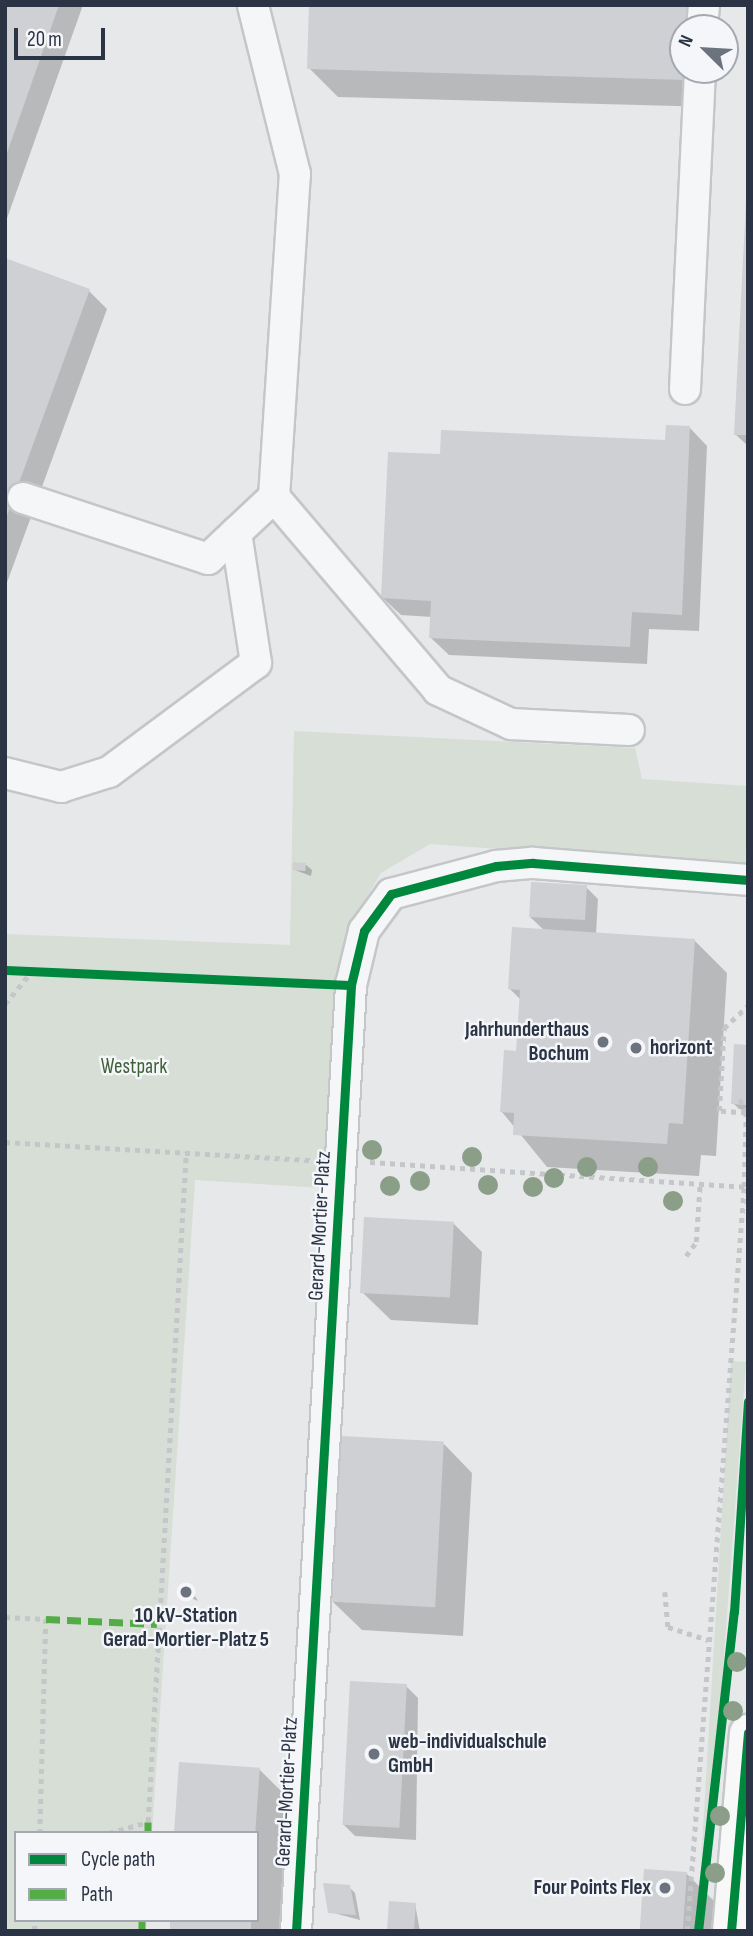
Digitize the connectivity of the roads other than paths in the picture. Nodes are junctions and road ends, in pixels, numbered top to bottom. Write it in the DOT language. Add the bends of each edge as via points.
graph roads {
  1 [pos="253,5"];
  2 [pos="699,84"];
  3 [pos="685,389"];
  4 [pos="274,497"];
  5 [pos="23,498"];
  6 [pos="236,533"];
  7 [pos="629,730"];
  8 [pos="5,773"];
  9 [pos="748,880"];
  10 [pos="748,1733"];
  11 [pos="296,1931"];
  12 [pos="731,1931"];
  1 -- 4 [label="street" via="295,174"];
  2 -- 3 [label="street"];
  4 -- 6 [label="street"];
  4 -- 7 [label="street" via="438,690 511,724"];
  5 -- 6 [label="street" via="208,559"];
  6 -- 8 [label="street" via="256,663 109,772 61,787"];
  9 -- 11 [label="street, Gerard-Mortier-Platz" via="533,863 391,894 377,910 356,954"];
  10 -- 12 [label="main road"];
}
